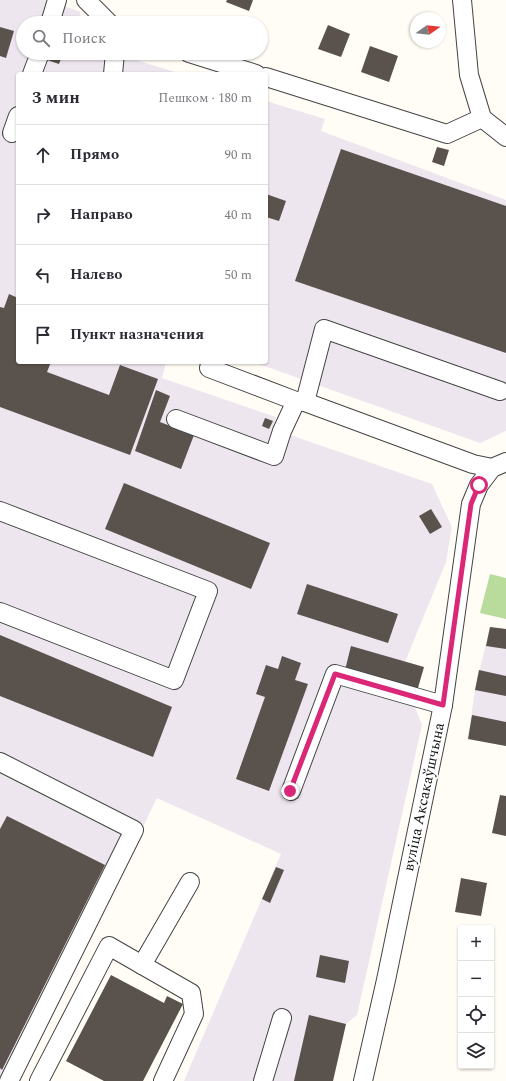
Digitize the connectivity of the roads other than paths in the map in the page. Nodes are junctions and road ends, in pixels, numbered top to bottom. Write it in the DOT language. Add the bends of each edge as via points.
graph roads {
  1 [pos="57,0"];
  2 [pos="86,0"];
  3 [pos="103,0"];
  4 [pos="462,0"];
  5 [pos="52,16"];
  6 [pos="102,16"];
  7 [pos="110,16"];
  8 [pos="37,60"];
  9 [pos="114,60"];
  10 [pos="212,60"];
  11 [pos="33,72"];
  12 [pos="113,72"];
  13 [pos="250,72"];
  14 [pos="268,78"];
  15 [pos="482,118"];
  16 [pos="16,122"];
  17 [pos="12,133"];
  18 [pos="506,137"];
  19 [pos="211,364"];
  20 [pos="500,391"];
  21 [pos="300,402"];
  22 [pos="176,419"];
  23 [pos="499,465"];
  24 [pos="0,511"];
  25 [pos="0,612"];
  26 [pos="443,705"];
  27 [pos="0,762"];
  28 [pos="290,791"];
  29 [pos="190,882"];
  30 [pos="142,965"];
  31 [pos="282,1018"];
  32 [pos="45,1079"];
  33 [pos="9,1081"];
  34 [pos="163,1081"];
  35 [pos="263,1081"];
  36 [pos="363,1081"];
  1 -- 5 [label="street"];
  2 -- 6 [label="street"];
  3 -- 7 [label="street"];
  4 -- 15 [label="street" via="469,75"];
  8 -- 11 [label="street"];
  9 -- 12 [label="street"];
  10 -- 13 [label="street"];
  14 -- 15 [label="street" via="447,134"];
  15 -- 18 [label="street"];
  16 -- 17 [label="street"];
  19 -- 21 [label="street" via="210,368"];
  20 -- 21 [label="street" via="324,329"];
  21 -- 22 [label="street" via="282,431 274,456"];
  21 -- 23 [label="street" via="473,464"];
  23 -- 26 [label="street, вуліца Аксакаўшчына" via="479,485 471,504"];
  24 -- 25 [label="street" via="208,591 174,680"];
  26 -- 28 [label="street" via="335,674"];
  26 -- 36 [label="street, вуліца Аксакаўшчына"];
  27 -- 33 [label="street" via="134,830"];
  29 -- 30 [label="street"];
  30 -- 32 [label="street" via="109,946"];
  30 -- 34 [label="street" via="191,993 194,1014"];
  31 -- 35 [label="street"];
}
